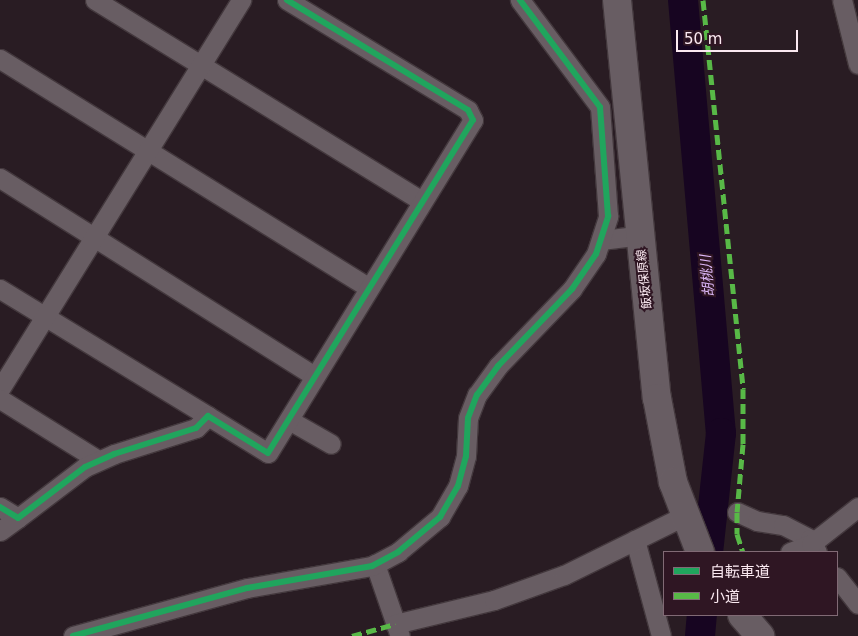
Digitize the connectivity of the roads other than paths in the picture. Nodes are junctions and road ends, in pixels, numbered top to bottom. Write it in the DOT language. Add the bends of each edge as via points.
graph roads {
  1 [pos="95,0"];
  2 [pos="241,0"];
  3 [pos="287,0"];
  4 [pos="520,0"];
  5 [pos="617,0"];
  6 [pos="842,0"];
  7 [pos="0,60"];
  8 [pos="858,64"];
  9 [pos="201,65"];
  10 [pos="148,151"];
  11 [pos="0,178"];
  12 [pos="422,201"];
  13 [pos="640,235"];
  14 [pos="95,236"];
  15 [pos="602,240"];
  16 [pos="368,287"];
  17 [pos="0,289"];
  18 [pos="45,316"];
  19 [pos="315,376"];
  20 [pos="0,389"];
  21 [pos="0,399"];
  22 [pos="208,416"];
  23 [pos="289,420"];
  24 [pos="331,444"];
  25 [pos="98,460"];
  26 [pos="0,507"];
  27 [pos="858,507"];
  28 [pos="737,512"];
  29 [pos="18,518"];
  30 [pos="684,518"];
  31 [pos="0,531"];
  32 [pos="635,540"];
  33 [pos="814,548"];
  34 [pos="700,551"];
  35 [pos="796,551"];
  36 [pos="375,564"];
  37 [pos="838,578"];
  38 [pos="858,604"];
  39 [pos="398,630"];
  40 [pos="73,636"];
  41 [pos="661,636"];
  1 -- 9 [label="street"];
  2 -- 9 [label="street"];
  3 -- 12 [label="street" via="468,110 472,120"];
  4 -- 15 [label="street" via="600,107 608,216"];
  5 -- 13 [label="main road, 飯坂保原線"];
  6 -- 8 [label="street"];
  7 -- 10 [label="street"];
  9 -- 10 [label="street"];
  9 -- 12 [label="street"];
  10 -- 14 [label="street"];
  10 -- 16 [label="street"];
  11 -- 14 [label="street"];
  12 -- 16 [label="street"];
  13 -- 15 [label="street"];
  13 -- 30 [label="main road, 飯坂保原線" via="657,398 666,452"];
  14 -- 18 [label="street"];
  14 -- 19 [label="street"];
  15 -- 36 [label="street" via="572,289 498,366 476,395 468,418 466,456 458,486 440,517 398,552"];
  16 -- 19 [label="street"];
  17 -- 18 [label="street"];
  18 -- 20 [label="street"];
  18 -- 22 [label="street"];
  19 -- 23 [label="street"];
  21 -- 25 [label="street"];
  22 -- 23 [label="street" via="268,453"];
  22 -- 25 [label="street" via="196,428 182,434"];
  23 -- 24 [label="street"];
  25 -- 29 [label="street"];
  26 -- 29 [label="street"];
  27 -- 33 [label="street"];
  28 -- 33 [label="street" via="757,521 783,525 810,538"];
  29 -- 31 [label="street"];
  30 -- 32 [label="street"];
  30 -- 34 [label="main road, 飯坂保原線"];
  32 -- 39 [label="street" via="536,586"];
  32 -- 41 [label="street"];
  33 -- 35 [label="street"];
  36 -- 39 [label="street"];
  36 -- 40 [label="street" via="248,588"];
  37 -- 38 [label="street"];
}
